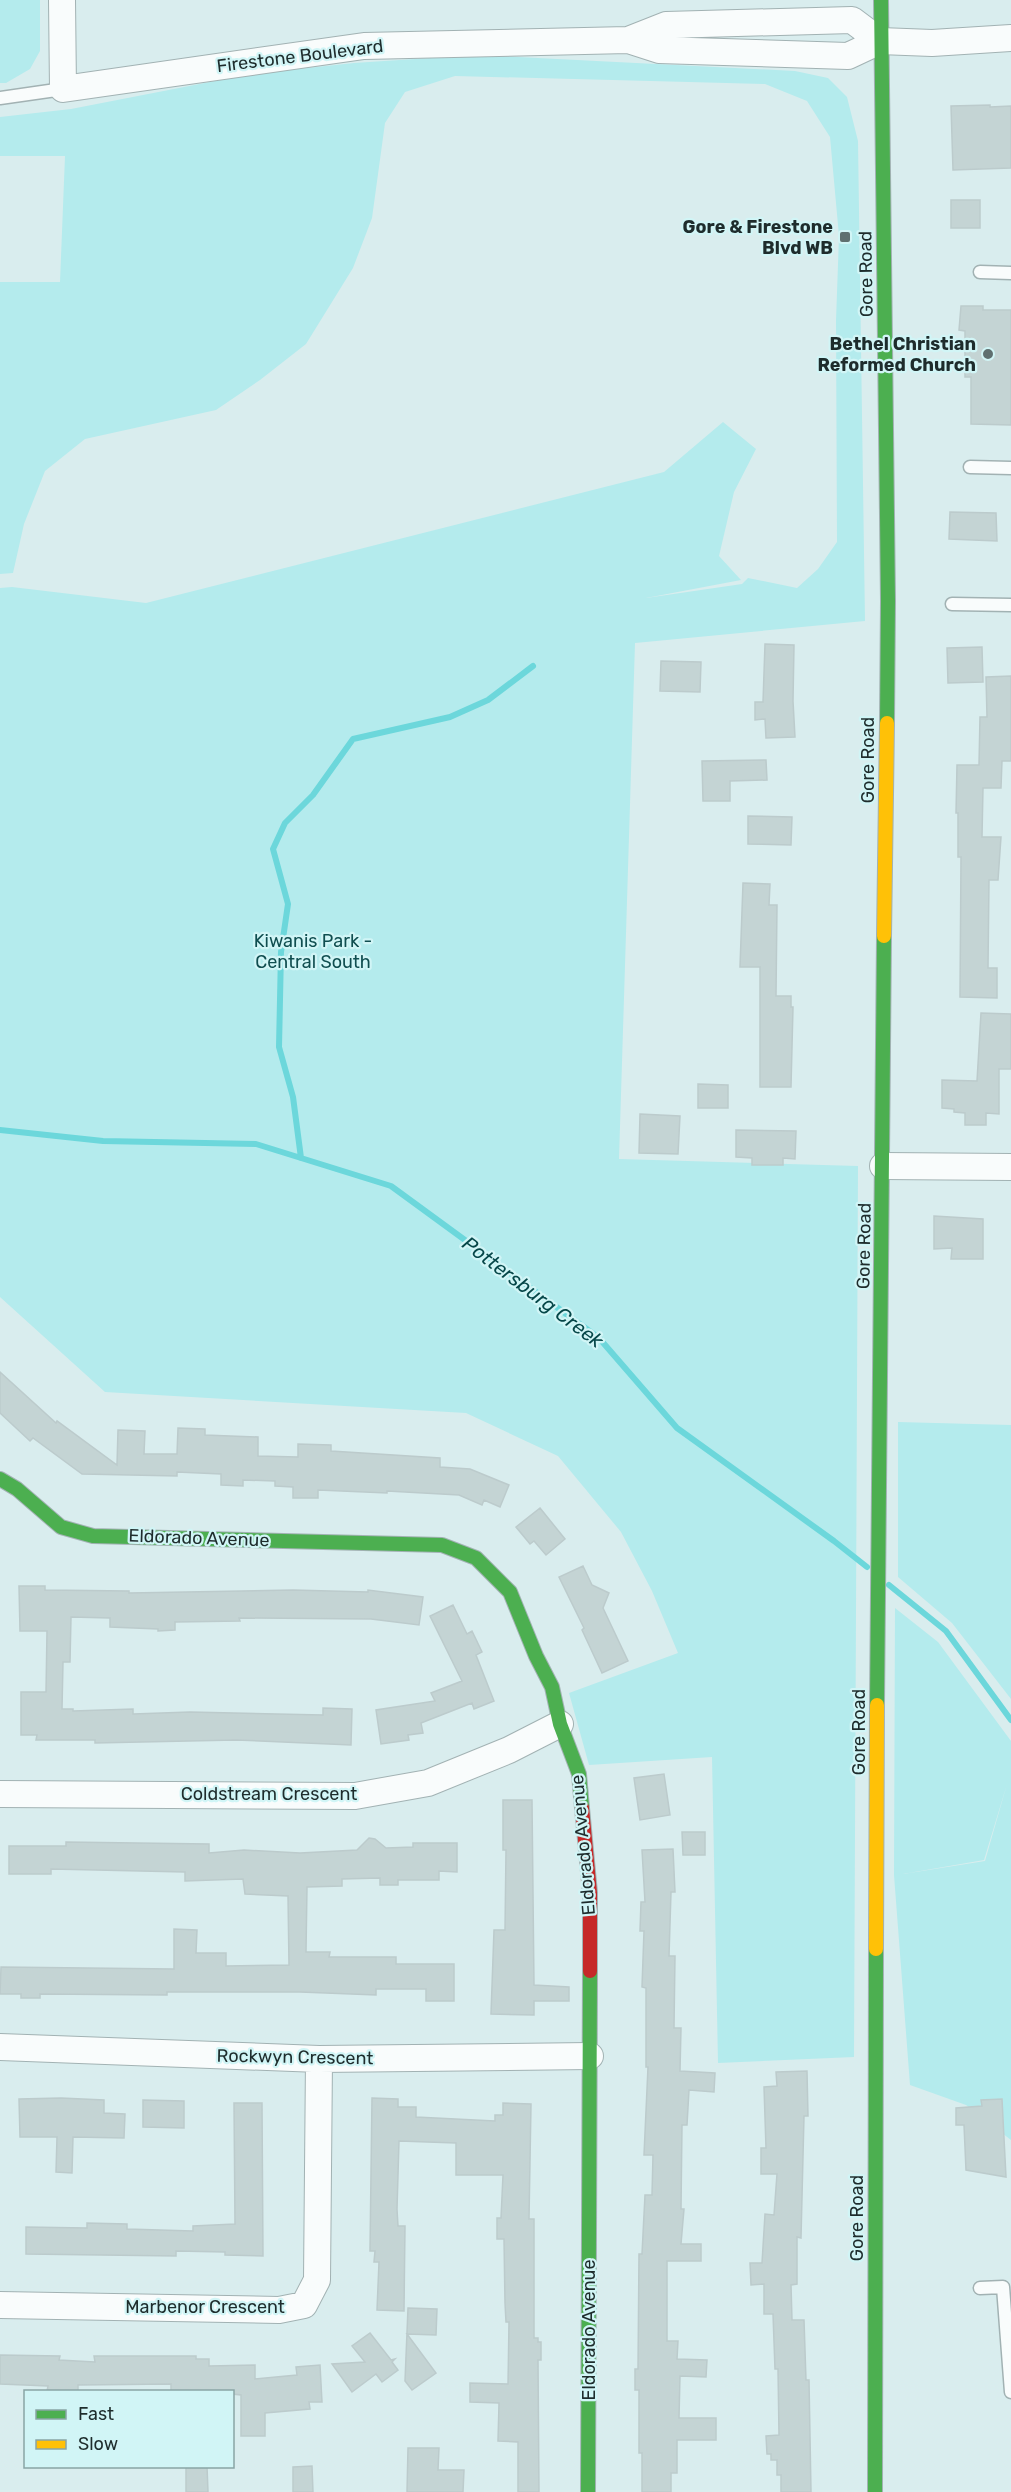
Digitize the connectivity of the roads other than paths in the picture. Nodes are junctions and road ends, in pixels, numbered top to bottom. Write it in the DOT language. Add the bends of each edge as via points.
graph roads {
  1 [pos="62,0"];
  2 [pos="881,0"];
  3 [pos="1011,38"];
  4 [pos="628,40"];
  5 [pos="880,41"];
  6 [pos="63,89"];
  7 [pos="0,98"];
  8 [pos="980,272"];
  9 [pos="1011,273"];
  10 [pos="970,467"];
  11 [pos="1011,468"];
  12 [pos="952,604"];
  13 [pos="1011,605"];
  14 [pos="883,1166"];
  15 [pos="1011,1167"];
  16 [pos="6,1480"];
  17 [pos="560,1724"];
  18 [pos="0,1794"];
  19 [pos="0,2047"];
  20 [pos="590,2056"];
  21 [pos="318,2059"];
  22 [pos="1007,2284"];
  23 [pos="980,2288"];
  24 [pos="0,2305"];
  25 [pos="1011,2392"];
  26 [pos="588,2492"];
  27 [pos="875,2492"];
  1 -- 6 [label="street"];
  2 -- 5 [label="main road, Gore Road"];
  3 -- 5 [label="street, Firestone Boulevard" via="932,43"];
  4 -- 5 [label="street, Firestone Boulevard" via="659,50 848,56"];
  4 -- 5 [label="street, Firestone Boulevard" via="666,25 852,20"];
  4 -- 6 [label="street, Firestone Boulevard" via="364,46"];
  5 -- 14 [label="main road, Gore Road" via="888,601"];
  6 -- 7 [label="lane"];
  8 -- 9 [label="lane"];
  10 -- 11 [label="lane"];
  12 -- 13 [label="lane"];
  14 -- 15 [label="street"];
  14 -- 27 [label="main road, Gore Road" via="877,1617"];
  16 -- 17 [label="main road, Eldorado Avenue" via="62,1527 93,1536 442,1545 476,1558 510,1592 552,1687"];
  17 -- 18 [label="street, Coldstream Crescent" via="428,1783 355,1796"];
  17 -- 20 [label="main road, Eldorado Avenue" via="579,1774 590,1893"];
  19 -- 21 [label="street, Rockwyn Crescent"];
  20 -- 21 [label="street, Rockwyn Crescent"];
  20 -- 26 [label="main road, Eldorado Avenue"];
  21 -- 24 [label="street, Marbenor Crescent" via="317,2280 304,2305 279,2310"];
  22 -- 23 [label="lane"];
  22 -- 25 [label="lane"];
}
